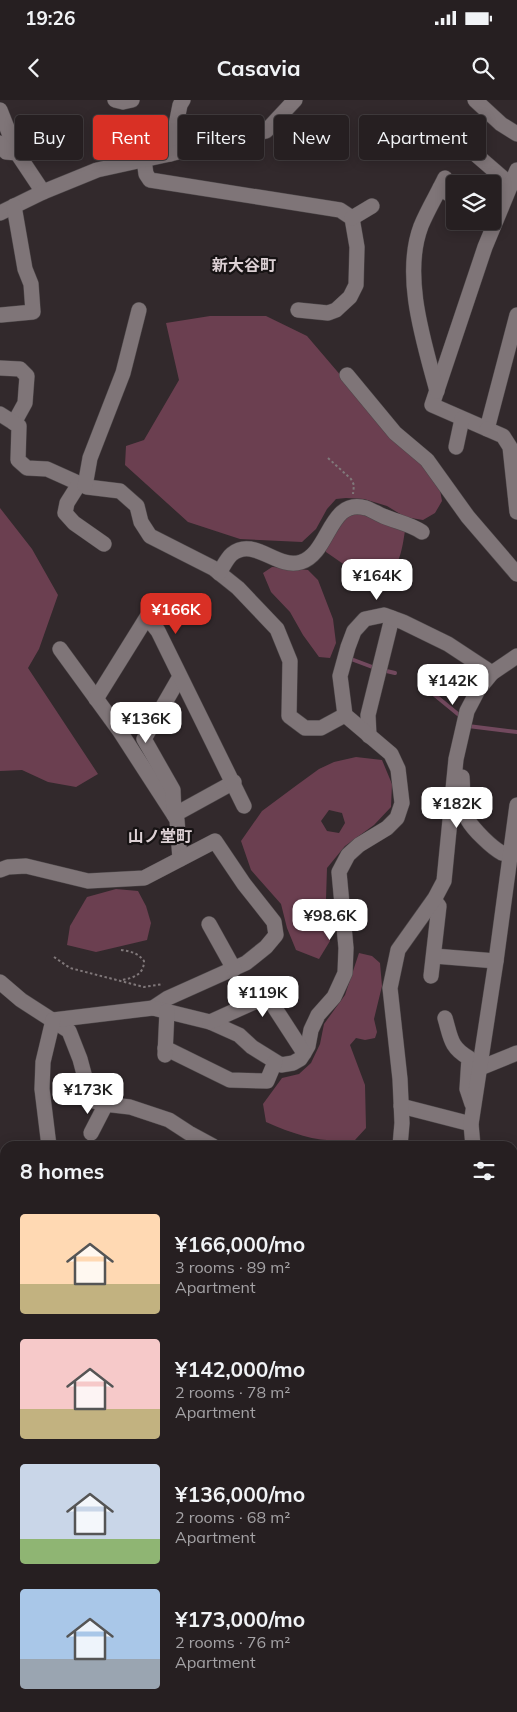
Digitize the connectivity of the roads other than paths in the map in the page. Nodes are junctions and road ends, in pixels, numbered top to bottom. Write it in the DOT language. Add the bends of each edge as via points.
graph roads {
  1 [pos="116,100"];
  2 [pos="132,100"];
  3 [pos="183,100"];
  4 [pos="295,100"];
  5 [pos="475,100"];
  6 [pos="0,110"];
  7 [pos="517,134"];
  8 [pos="0,142"];
  9 [pos="15,148"];
  10 [pos="15,153"];
  11 [pos="170,154"];
  12 [pos="22,160"];
  13 [pos="144,160"];
  14 [pos="486,160"];
  15 [pos="514,178"];
  16 [pos="446,187"];
  17 [pos="43,192"];
  18 [pos="372,206"];
  19 [pos="501,206"];
  20 [pos="7,209"];
  21 [pos="352,218"];
  22 [pos="491,230"];
  23 [pos="139,310"];
  24 [pos="298,310"];
  25 [pos="1,315"];
  26 [pos="517,315"];
  27 [pos="510,364"];
  28 [pos="0,368"];
  29 [pos="347,375"];
  30 [pos="437,391"];
  31 [pos="0,414"];
  32 [pos="462,419"];
  33 [pos="14,423"];
  34 [pos="487,429"];
  35 [pos="456,447"];
  36 [pos="515,474"];
  37 [pos="82,485"];
  38 [pos="517,512"];
  39 [pos="422,532"];
  40 [pos="104,544"];
  41 [pos="218,572"];
  42 [pos="517,574"];
  43 [pos="392,618"];
  44 [pos="60,649"];
  45 [pos="515,662"];
  46 [pos="492,673"];
  47 [pos="178,680"];
  48 [pos="96,699"];
  49 [pos="345,715"];
  50 [pos="368,736"];
  51 [pos="456,759"];
  52 [pos="234,782"];
  53 [pos="517,805"];
  54 [pos="244,806"];
  55 [pos="174,815"];
  56 [pos="514,855"];
  57 [pos="180,859"];
  58 [pos="0,870"];
  59 [pos="434,900"];
  60 [pos="209,924"];
  61 [pos="434,956"];
  62 [pos="496,961"];
  63 [pos="234,969"];
  64 [pos="431,976"];
  65 [pos="0,982"];
  66 [pos="160,1010"];
  67 [pos="445,1018"];
  68 [pos="53,1020"];
  69 [pos="210,1022"];
  70 [pos="304,1053"];
  71 [pos="517,1053"];
  72 [pos="275,1062"];
  73 [pos="480,1068"];
  74 [pos="106,1104"];
  75 [pos="401,1106"];
  76 [pos="474,1108"];
  77 [pos="471,1124"];
  78 [pos="91,1133"];
  79 [pos="186,1140"];
  80 [pos="48,1141"];
  81 [pos="400,1141"];
  82 [pos="473,1141"];
  1 -- 2 [label="street"];
  3 -- 11 [label="street"];
  4 -- 11 [label="street" via="266,131"];
  5 -- 7 [label="street"];
  6 -- 9 [label="street"];
  8 -- 10 [label="street" via="6,152"];
  12 -- 17 [label="street"];
  13 -- 17 [label="street" via="96,170"];
  13 -- 21 [label="street" via="150,180 340,210"];
  14 -- 15 [label="street"];
  15 -- 19 [label="street"];
  16 -- 30 [label="street" via="443,183 421,226 416,253 415,285 420,325"];
  17 -- 20 [label="street"];
  18 -- 21 [label="street"];
  20 -- 25 [label="street" via="31,284 33,312"];
  21 -- 24 [label="street" via="357,247 356,285 350,297 328,314"];
  22 -- 30 [label="street"];
  23 -- 37 [label="street" via="123,373"];
  26 -- 27 [label="street"];
  27 -- 34 [label="street"];
  28 -- 33 [label="street" via="20,369 27,376 25,403"];
  29 -- 42 [label="street" via="395,433 427,460 468,516"];
  30 -- 32 [label="street" via="432,406"];
  31 -- 33 [label="street"];
  32 -- 34 [label="street"];
  32 -- 35 [label="street"];
  33 -- 37 [label="street" via="19,426 18,460 27,468 47,469"];
  34 -- 36 [label="street" via="503,436 510,447"];
  36 -- 38 [label="street"];
  37 -- 40 [label="street" via="67,503 65,513"];
  37 -- 41 [label="street" via="120,491 137,506 141,522 150,536"];
  39 -- 41 [label="street" via="366,508 352,506 341,512 314,553 304,561 283,562 243,548 232,554"];
  41 -- 49 [label="street" via="277,629 290,661 288,716 305,728 321,728"];
  43 -- 46 [label="street" via="448,644"];
  43 -- 49 [label="street" via="384,615 365,619 354,631 340,676"];
  43 -- 50 [label="street" via="368,715"];
  44 -- 48 [label="street"];
  45 -- 46 [label="street"];
  46 -- 51 [label="street" via="467,711"];
  47 -- 55 [label="street" via="144,739 173,790"];
  48 -- 52 [label="street" via="147,617 158,631"];
  48 -- 55 [label="street"];
  49 -- 50 [label="street"];
  50 -- 70 [label="street" via="391,754 398,769 402,803 397,818 388,828 359,844 348,855 339,872 345,973 334,997 318,1015"];
  51 -- 56 [label="street" via="461,771 468,820 501,853"];
  51 -- 59 [label="street" via="444,881"];
  52 -- 54 [label="street"];
  52 -- 55 [label="street"];
  53 -- 56 [label="street"];
  55 -- 57 [label="street"];
  56 -- 62 [label="street"];
  57 -- 58 [label="street" via="144,878 88,881 26,866"];
  57 -- 63 [label="street" via="215,841 274,922 276,935 266,947"];
  59 -- 61 [label="street" via="439,906"];
  59 -- 75 [label="street" via="398,950 390,988"];
  60 -- 63 [label="street"];
  61 -- 62 [label="street"];
  61 -- 64 [label="street"];
  62 -- 73 [label="street"];
  63 -- 66 [label="street" via="168,998"];
  65 -- 68 [label="street"];
  66 -- 68 [label="street"];
  66 -- 69 [label="street"];
  66 -- 72 [label="street" via="165,1052 230,1080 267,1081"];
  67 -- 76 [label="street" via="454,1046 469,1058 467,1089"];
  68 -- 74 [label="street" via="69,1031 91,1100"];
  68 -- 80 [label="street" via="43,1062 42,1089"];
  69 -- 70 [label="street" via="261,999 269,1000"];
  69 -- 72 [label="street" via="239,1035"];
  70 -- 72 [label="street" via="293,1063 280,1065"];
  71 -- 73 [label="street"];
  73 -- 76 [label="street"];
  74 -- 78 [label="street"];
  74 -- 79 [label="street" via="130,1107 169,1120"];
  75 -- 77 [label="street"];
  75 -- 81 [label="street"];
  76 -- 77 [label="street"];
  77 -- 82 [label="street"];
}
